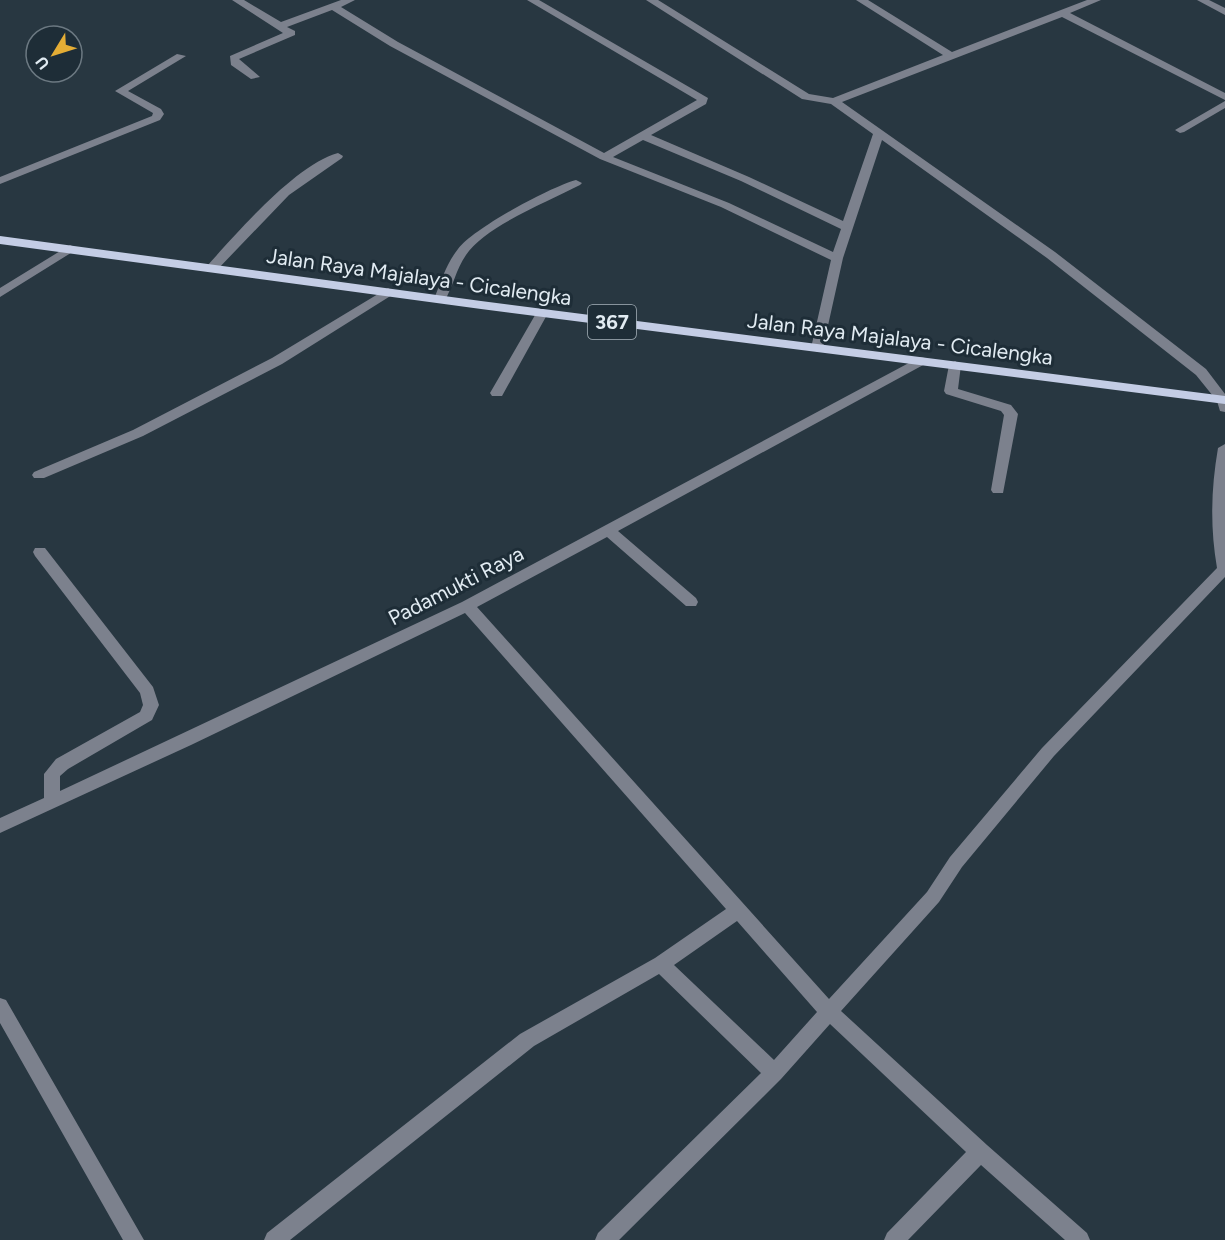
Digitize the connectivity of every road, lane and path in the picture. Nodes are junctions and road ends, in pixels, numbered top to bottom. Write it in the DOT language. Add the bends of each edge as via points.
graph roads {
  1 [pos="237,0"];
  2 [pos="350,0"];
  3 [pos="532,0"];
  4 [pos="651,0"];
  5 [pos="861,0"];
  6 [pos="1096,0"];
  7 [pos="1202,0"];
  8 [pos="333,6"];
  9 [pos="1225,12"];
  10 [pos="1062,13"];
  11 [pos="280,26"];
  12 [pos="181,56"];
  13 [pos="953,57"];
  14 [pos="255,77"];
  15 [pos="1225,97"];
  16 [pos="834,101"];
  17 [pos="1225,104"];
  18 [pos="1180,130"];
  19 [pos="879,131"];
  20 [pos="641,135"];
  21 [pos="338,156"];
  22 [pos="604,157"];
  23 [pos="0,181"];
  24 [pos="576,183"];
  25 [pos="847,227"];
  26 [pos="0,240"];
  27 [pos="70,249"];
  28 [pos="837,258"];
  29 [pos="212,269"];
  30 [pos="388,292"];
  31 [pos="0,293"];
  32 [pos="440,299"];
  33 [pos="542,313"];
  34 [pos="817,348"];
  35 [pos="920,361"];
  36 [pos="956,365"];
  37 [pos="497,393"];
  38 [pos="1224,402"];
  39 [pos="1225,448"];
  40 [pos="39,476"];
  41 [pos="998,490"];
  42 [pos="609,531"];
  43 [pos="40,552"];
  44 [pos="691,602"];
  45 [pos="467,606"];
  46 [pos="52,802"];
  47 [pos="0,826"];
  48 [pos="738,911"];
  49 [pos="661,964"];
  50 [pos="0,1006"];
  51 [pos="828,1011"];
  52 [pos="774,1073"];
  53 [pos="980,1152"];
  54 [pos="134,1240"];
  55 [pos="274,1240"];
  56 [pos="605,1240"];
  57 [pos="894,1240"];
  58 [pos="1080,1240"];
  1 -- 11 [label="street"];
  2 -- 8 [label="street"];
  3 -- 20 [label="street" via="703,98"];
  4 -- 16 [label="street" via="806,97"];
  5 -- 13 [label="street"];
  6 -- 10 [label="street"];
  7 -- 9 [label="street"];
  8 -- 11 [label="street"];
  8 -- 22 [label="street" via="394,44"];
  10 -- 13 [label="street"];
  10 -- 15 [label="street"];
  11 -- 14 [label="street" via="290,34 234,58 235,63"];
  12 -- 23 [label="street" via="120,91 157,111 156,118"];
  13 -- 16 [label="street"];
  16 -- 19 [label="street"];
  17 -- 18 [label="street"];
  19 -- 25 [label="street"];
  19 -- 38 [label="street" via="1051,255 1201,372"];
  20 -- 22 [label="street"];
  20 -- 25 [label="street"];
  21 -- 29 [label="street" via="292,185"];
  22 -- 28 [label="street" via="725,205"];
  24 -- 32 [label="street" via="471,242 462,251"];
  25 -- 28 [label="street"];
  26 -- 27 [label="main road, Jalan Raya Majalaya - Cicalengka / 367"];
  27 -- 29 [label="main road, Jalan Raya Majalaya - Cicalengka / 367"];
  27 -- 31 [label="street"];
  28 -- 34 [label="street"];
  29 -- 30 [label="main road, Jalan Raya Majalaya - Cicalengka / 367"];
  30 -- 32 [label="main road, Jalan Raya Majalaya - Cicalengka / 367"];
  30 -- 40 [label="street" via="277,361 138,433"];
  32 -- 33 [label="main road, Jalan Raya Majalaya - Cicalengka / 367"];
  33 -- 34 [label="main road, Jalan Raya Majalaya - Cicalengka / 367"];
  33 -- 37 [label="street" via="512,373"];
  34 -- 35 [label="main road, Jalan Raya Majalaya - Cicalengka / 367"];
  35 -- 36 [label="main road, Jalan Raya Majalaya - Cicalengka / 367"];
  35 -- 42 [label="street, Padamukti Raya"];
  36 -- 38 [label="main road, Jalan Raya Majalaya - Cicalengka / 367"];
  36 -- 41 [label="street" via="951,391 1006,408 1011,414"];
  39 -- 51 [label="street" via="1218,531 1224,569 1048,752 956,862 933,897"];
  42 -- 44 [label="street"];
  42 -- 45 [label="street, Padamukti Raya"];
  43 -- 46 [label="street" via="147,691 152,705 146,716 62,764 52,774"];
  45 -- 46 [label="street, Padamukti Raya"];
  45 -- 48 [label="street"];
  46 -- 47 [label="street, Padamukti Raya"];
  48 -- 49 [label="street"];
  48 -- 51 [label="street"];
  49 -- 52 [label="street"];
  49 -- 55 [label="street" via="527,1040"];
  50 -- 54 [label="street"];
  51 -- 52 [label="street"];
  51 -- 53 [label="street"];
  52 -- 56 [label="street"];
  53 -- 57 [label="street"];
  53 -- 58 [label="street"];
}
